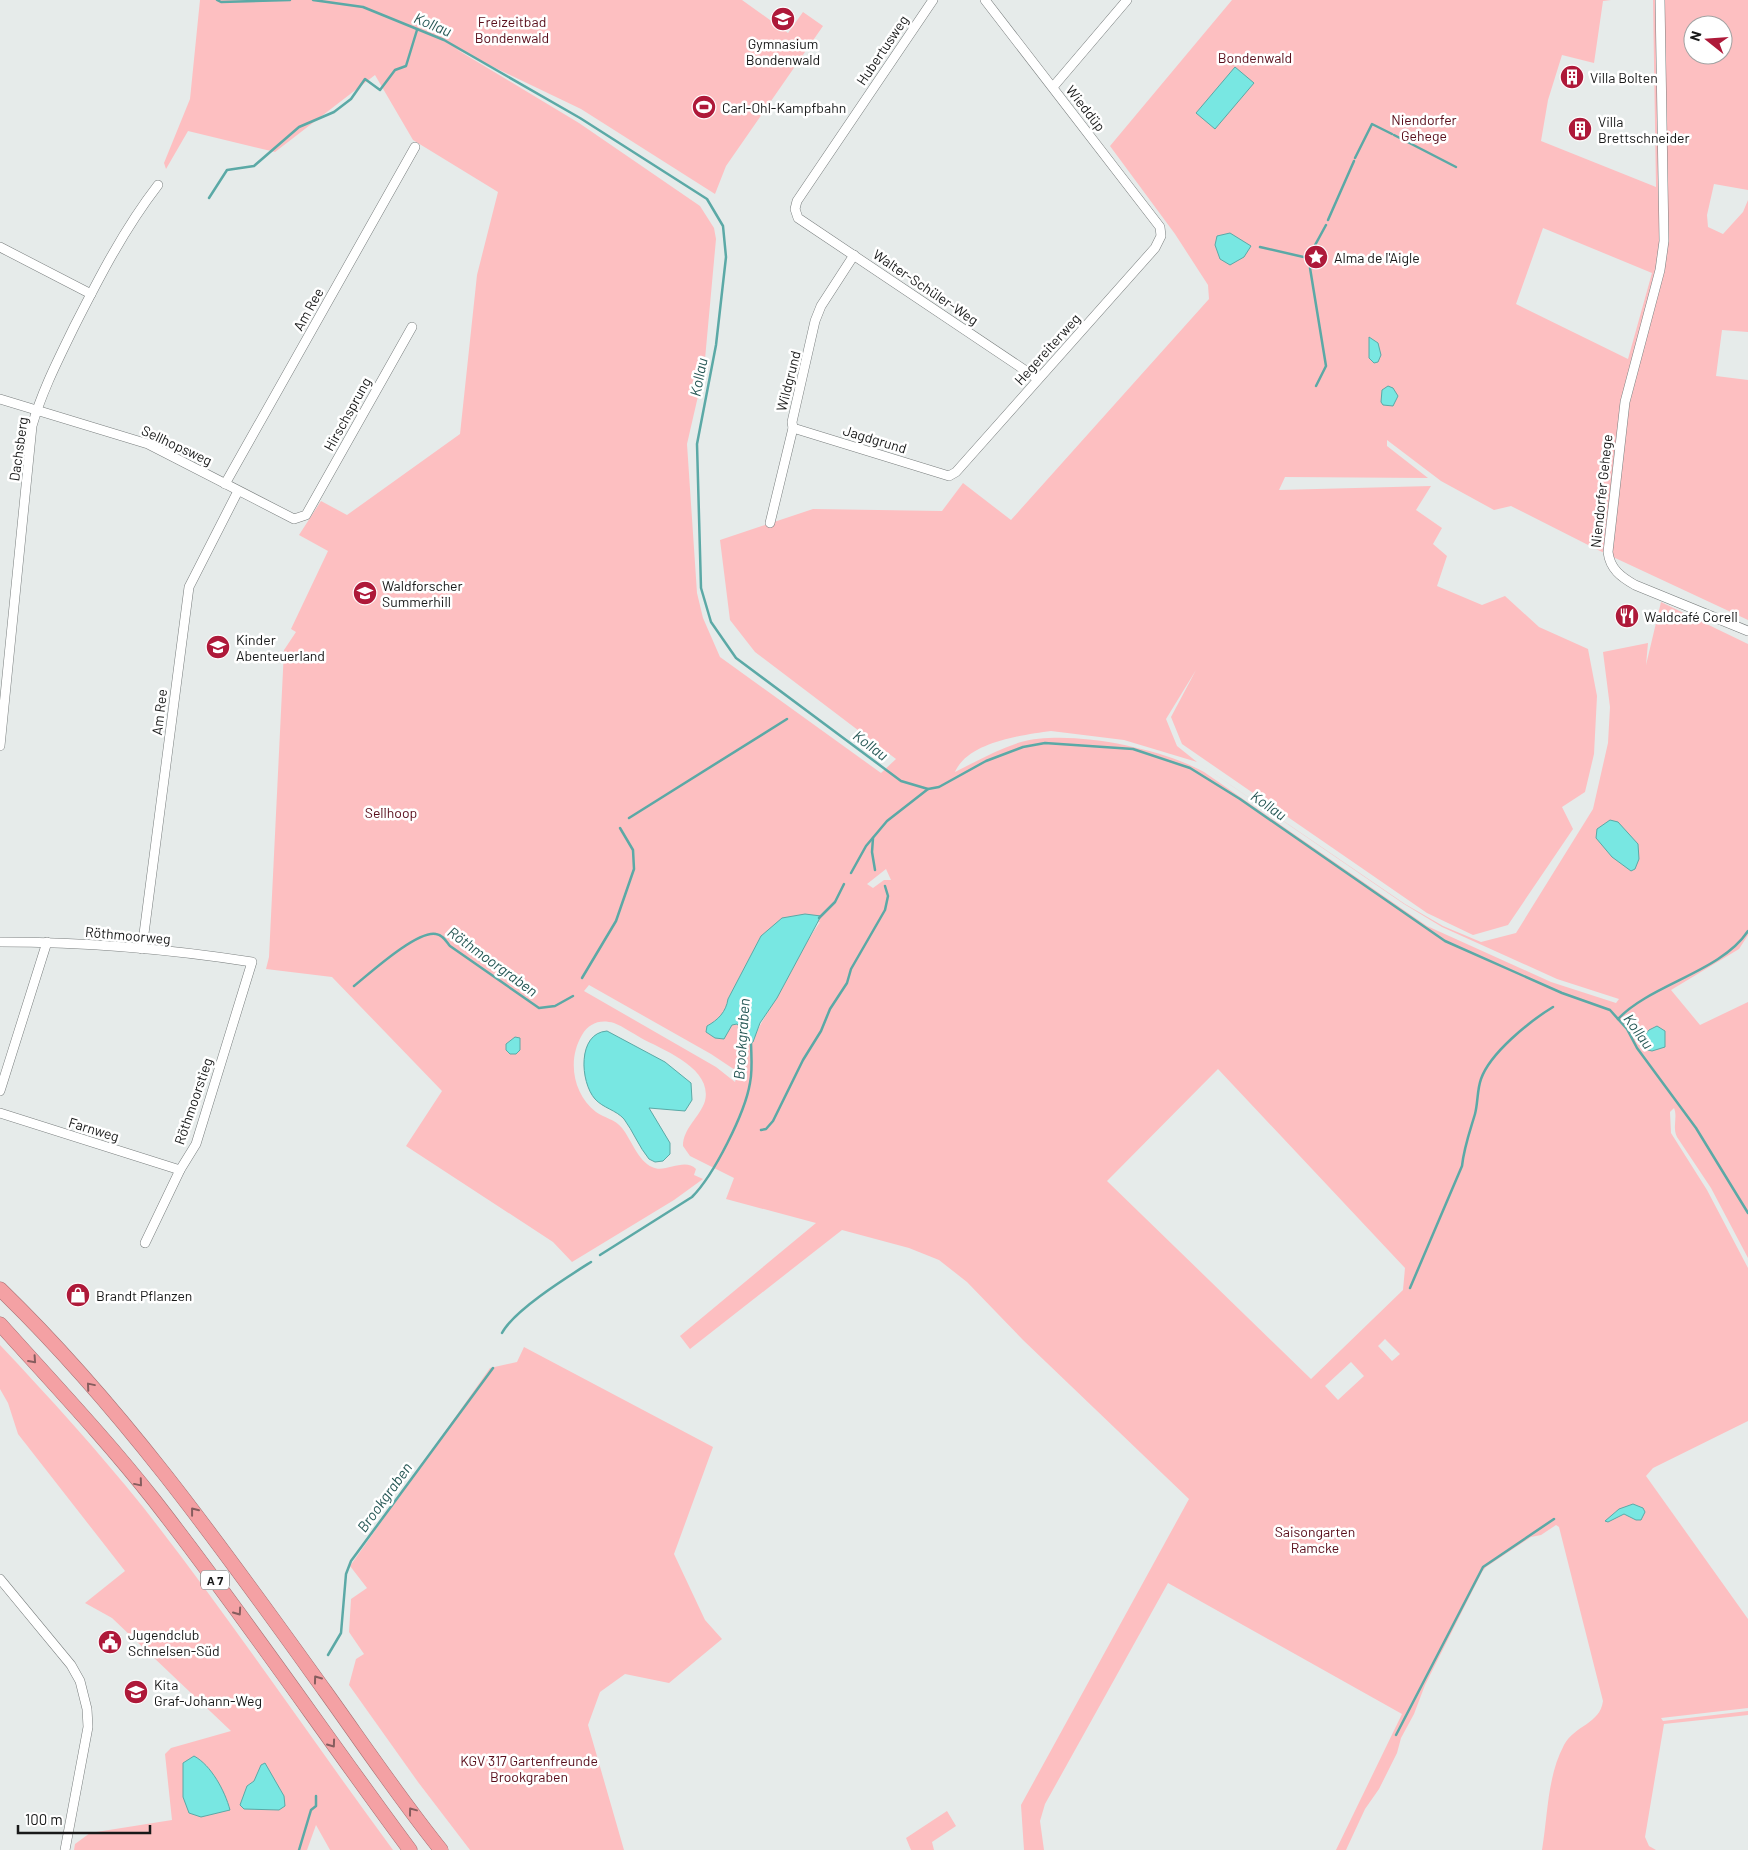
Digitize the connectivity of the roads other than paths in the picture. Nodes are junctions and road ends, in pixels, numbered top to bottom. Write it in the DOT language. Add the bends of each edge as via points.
graph roads {
  1 [pos="933,0"];
  2 [pos="985,0"];
  3 [pos="1127,0"];
  4 [pos="1660,0"];
  5 [pos="1053,87"];
  6 [pos="415,147"];
  7 [pos="158,185"];
  8 [pos="798,218"];
  9 [pos="1161,236"];
  10 [pos="0,247"];
  11 [pos="854,255"];
  12 [pos="91,294"];
  13 [pos="412,327"];
  14 [pos="1038,379"];
  15 [pos="0,399"];
  16 [pos="37,409"];
  17 [pos="793,428"];
  18 [pos="949,476"];
  19 [pos="225,484"];
  20 [pos="238,490"];
  21 [pos="306,515"];
  22 [pos="770,523"];
  23 [pos="1748,631"];
  24 [pos="0,746"];
  25 [pos="0,942"];
  26 [pos="47,942"];
  27 [pos="142,949"];
  28 [pos="252,962"];
  29 [pos="0,1091"];
  30 [pos="0,1114"];
  31 [pos="180,1170"];
  32 [pos="145,1243"];
  33 [pos="0,1289"];
  34 [pos="0,1324"];
  35 [pos="0,1579"];
  36 [pos="65,1850"];
  37 [pos="410,1850"];
  38 [pos="441,1850"];
  1 -- 8 [label="street, Hubertusweg" via="796,201"];
  2 -- 5 [label="street, Wieddüp"];
  3 -- 5 [label="street"];
  4 -- 23 [label="street, Niendorfer Gehege" via="1664,241 1660,270 1625,402 1609,562 1621,577 1635,585"];
  5 -- 9 [label="street, Wieddüp" via="1160,227"];
  6 -- 19 [label="street, Am Ree"];
  7 -- 12 [label="street, Dachsberg" via="123,234"];
  8 -- 11 [label="street, Walter-Schüler-Weg"];
  9 -- 14 [label="street, Hegereiterweg" via="1155,248"];
  10 -- 12 [label="street"];
  11 -- 14 [label="street, Walter-Schüler-Weg"];
  11 -- 17 [label="street, Wildgrund" via="815,321"];
  12 -- 16 [label="street, Dachsberg" via="45,386"];
  13 -- 21 [label="street, Hirschsprung"];
  14 -- 18 [label="street, Hegereiterweg"];
  15 -- 16 [label="street, Sellhopsweg"];
  16 -- 19 [label="street, Sellhopsweg" via="148,444"];
  16 -- 24 [label="street, Dachsberg" via="32,426"];
  17 -- 18 [label="street, Jagdgrund"];
  17 -- 22 [label="street, Wildgrund"];
  19 -- 20 [label="street, Sellhopsweg"];
  20 -- 21 [label="street, Sellhopsweg" via="294,519"];
  20 -- 27 [label="street, Am Ree" via="189,587"];
  25 -- 26 [label="street, Röthmoorweg"];
  26 -- 27 [label="street, Röthmoorweg"];
  26 -- 29 [label="street"];
  27 -- 28 [label="street, Röthmoorweg"];
  28 -- 31 [label="street, Röthmoorstieg" via="196,1144"];
  30 -- 31 [label="street, Farnweg"];
  31 -- 32 [label="street, Röthmoorstieg"];
  38 -- 33 [label="highway, A 7, one-way" via="178,1490 85,1380"];
  34 -- 37 [label="highway, A 7, one-way" via="152,1498"];
  35 -- 36 [label="street" via="71,1665 80,1681 87,1709 86,1738"];
}
